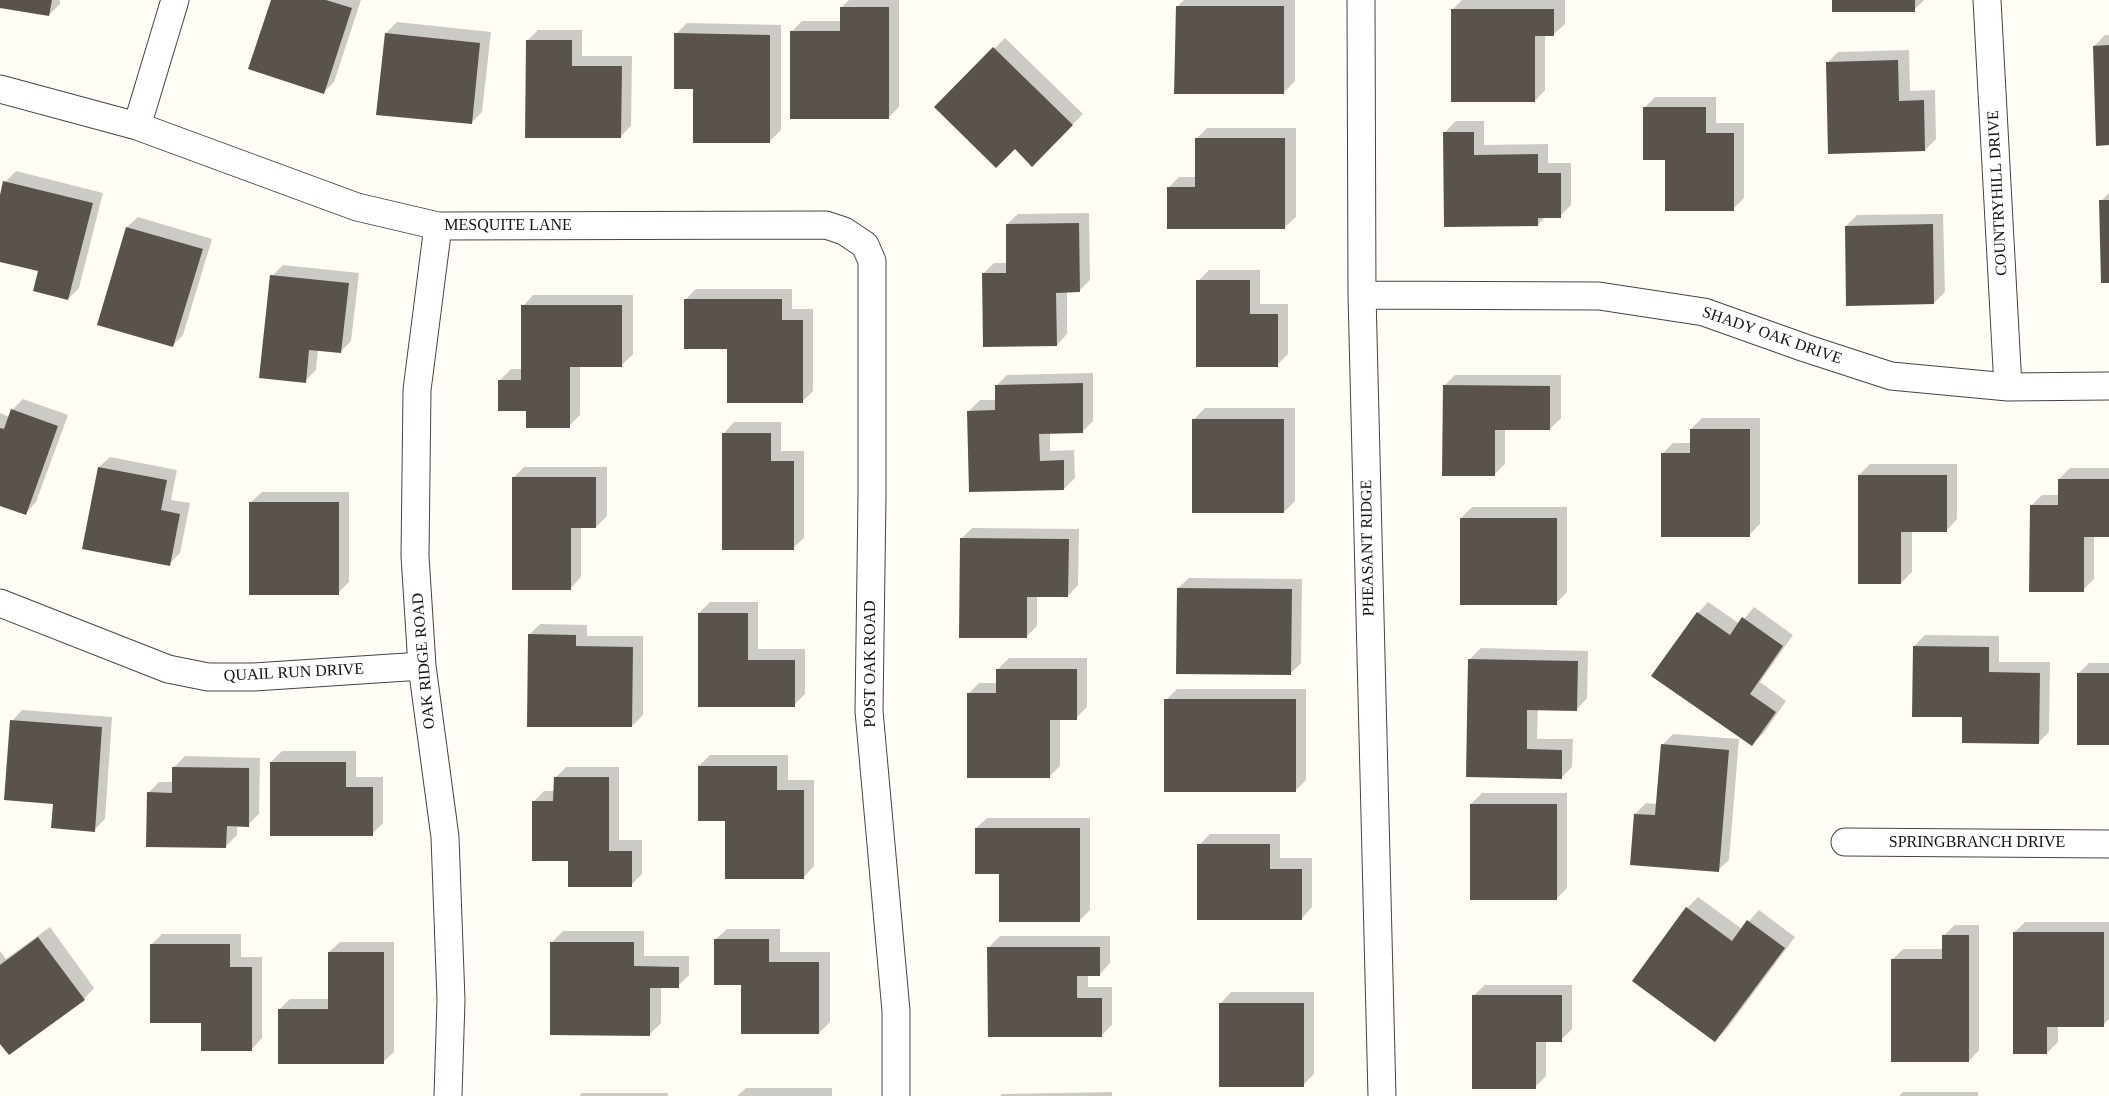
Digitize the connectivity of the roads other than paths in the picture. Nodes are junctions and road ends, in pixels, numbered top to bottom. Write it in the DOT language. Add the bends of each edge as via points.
graph roads {
  1 [pos="175,0"];
  2 [pos="1361,0"];
  3 [pos="1988,0"];
  4 [pos="0,89"];
  5 [pos="137,126"];
  6 [pos="438,226"];
  7 [pos="855,237"];
  8 [pos="1362,295"];
  9 [pos="2109,386"];
  10 [pos="2008,387"];
  11 [pos="0,603"];
  12 [pos="422,666"];
  13 [pos="1845,842"];
  14 [pos="2109,844"];
  15 [pos="448,1096"];
  16 [pos="896,1096"];
  17 [pos="1382,1096"];
  1 -- 5 [label="street"];
  2 -- 8 [label="street, PHEASANT RIDGE"];
  3 -- 10 [label="street, COUNTRYHILL DRIVE"];
  4 -- 5 [label="street, MESQUITE LANE"];
  5 -- 6 [label="street, MESQUITE LANE" via="357,207"];
  6 -- 7 [label="street, MESQUITE LANE" via="826,225"];
  6 -- 12 [label="street, OAK RIDGE ROAD" via="417,390 416,556"];
  7 -- 16 [label="street, POST OAK ROAD" via="865,245 872,261 869,711 896,1011"];
  8 -- 10 [label="street, SHADY OAK DRIVE" via="1599,296 1704,312 1891,376"];
  8 -- 17 [label="street, PHEASANT RIDGE"];
  9 -- 10 [label="street, SHADY OAK DRIVE"];
  11 -- 12 [label="street, QUAIL RUN DRIVE" via="168,669 208,677"];
  12 -- 15 [label="street, OAK RIDGE ROAD" via="445,837 451,1000"];
  13 -- 14 [label="street, SPRINGBRANCH DRIVE"];
}
